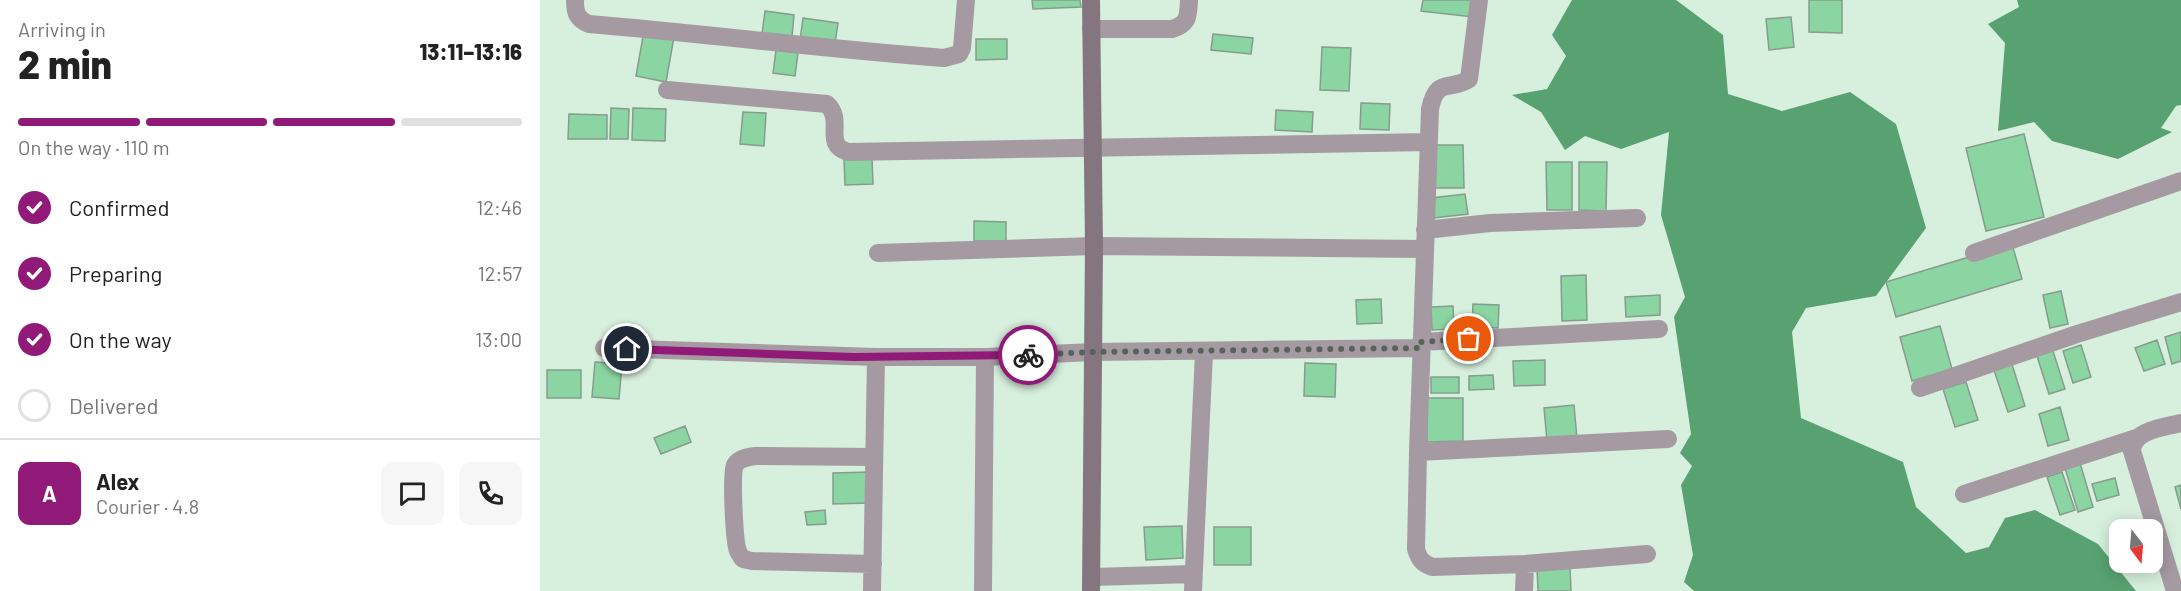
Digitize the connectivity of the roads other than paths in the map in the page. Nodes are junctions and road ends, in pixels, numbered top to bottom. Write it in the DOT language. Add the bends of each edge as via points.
graph roads {
  1 [pos="575,0"];
  2 [pos="966,0"];
  3 [pos="1091,0"];
  4 [pos="1190,0"];
  5 [pos="1479,0"];
  6 [pos="1091,29"];
  7 [pos="667,90"];
  8 [pos="1429,142"];
  9 [pos="1092,148"];
  10 [pos="2181,181"];
  11 [pos="1636,218"];
  12 [pos="1425,230"];
  13 [pos="1094,246"];
  14 [pos="1425,249"];
  15 [pos="1974,253"];
  16 [pos="878,254"];
  17 [pos="2181,302"];
  18 [pos="1659,329"];
  19 [pos="1421,345"];
  20 [pos="604,348"];
  21 [pos="1093,352"];
  22 [pos="1204,352"];
  23 [pos="876,357"];
  24 [pos="985,357"];
  25 [pos="1920,388"];
  26 [pos="2181,423"];
  27 [pos="2136,438"];
  28 [pos="1668,439"];
  29 [pos="1418,452"];
  30 [pos="874,457"];
  31 [pos="1964,494"];
  32 [pos="1647,554"];
  33 [pos="873,564"];
  34 [pos="1525,564"];
  35 [pos="1193,582"];
  36 [pos="1092,584"];
  37 [pos="872,591"];
  38 [pos="983,591"];
  39 [pos="1524,591"];
  40 [pos="2175,591"];
  1 -- 2 [label="street" via="580,20 589,24 944,58 959,54 963,48"];
  3 -- 6 [label="street"];
  4 -- 6 [label="street" via="1187,19 1182,26 1172,29"];
  5 -- 8 [label="street" via="1469,79 1462,84 1446,85 1432,98"];
  6 -- 9 [label="street"];
  7 -- 9 [label="street" via="826,104 835,117 836,145 848,152"];
  8 -- 9 [label="street"];
  8 -- 12 [label="street"];
  9 -- 13 [label="street"];
  10 -- 15 [label="street"];
  11 -- 12 [label="street" via="1490,223"];
  12 -- 14 [label="street"];
  13 -- 14 [label="street"];
  13 -- 16 [label="street"];
  13 -- 21 [label="street"];
  14 -- 19 [label="street"];
  17 -- 25 [label="street"];
  18 -- 19 [label="street"];
  19 -- 22 [label="street"];
  19 -- 29 [label="street"];
  20 -- 23 [label="street"];
  21 -- 22 [label="street"];
  21 -- 24 [label="street"];
  21 -- 36 [label="street"];
  22 -- 35 [label="street"];
  23 -- 24 [label="street"];
  23 -- 30 [label="street"];
  24 -- 38 [label="street"];
  26 -- 27 [label="street"];
  27 -- 31 [label="street"];
  27 -- 40 [label="street" via="2132,451"];
  28 -- 29 [label="street"];
  29 -- 34 [label="street" via="1416,549 1424,564"];
  30 -- 33 [label="street"];
  30 -- 33 [label="street" via="756,456 737,462 733,480 735,538 743,559"];
  32 -- 34 [label="street"];
  33 -- 37 [label="street"];
  34 -- 39 [label="street"];
  35 -- 36 [label="street"];
}
